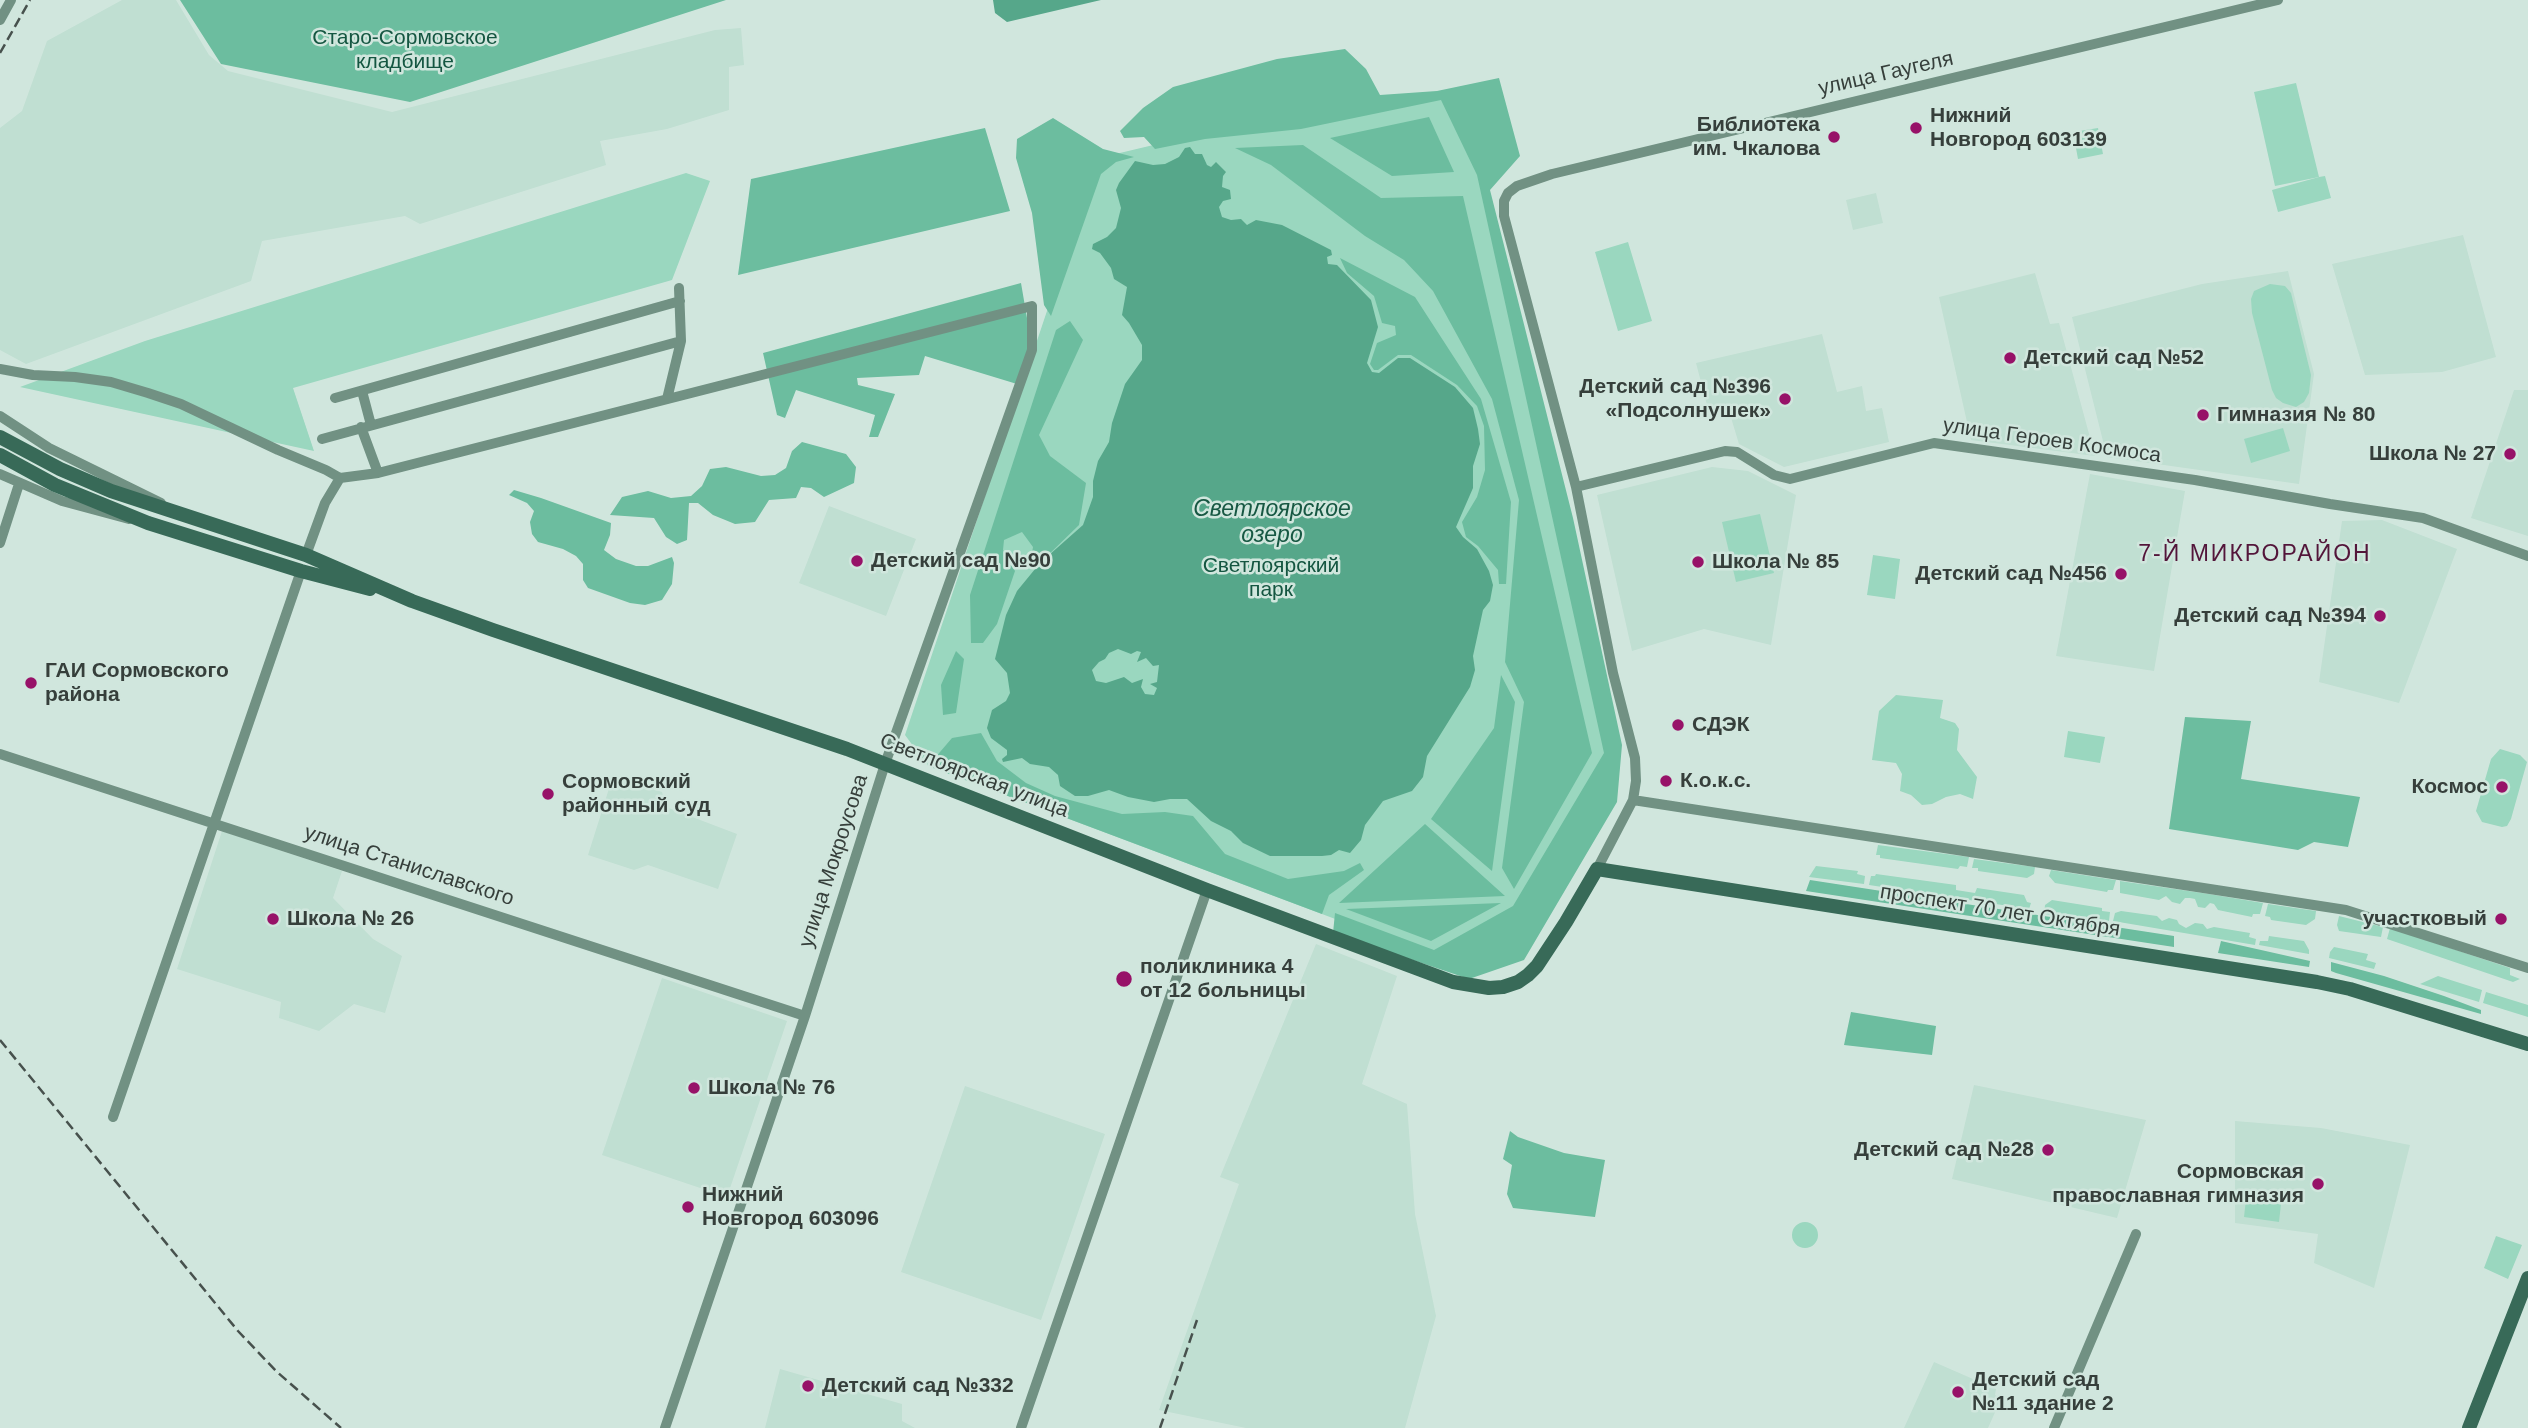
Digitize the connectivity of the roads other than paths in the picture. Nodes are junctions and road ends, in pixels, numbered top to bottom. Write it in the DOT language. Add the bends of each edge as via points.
graph roads {
  1 [pos="11,0"];
  2 [pos="2278,0"];
  3 [pos="0,20"];
  4 [pos="679,288"];
  5 [pos="680,302"];
  6 [pos="681,341"];
  7 [pos="0,369"];
  8 [pos="362,391"];
  9 [pos="335,398"];
  10 [pos="667,399"];
  11 [pos="0,416"];
  12 [pos="366,426"];
  13 [pos="0,437"];
  14 [pos="322,439"];
  15 [pos="0,455"];
  16 [pos="378,473"];
  17 [pos="0,474"];
  18 [pos="340,478"];
  19 [pos="19,484"];
  20 [pos="1576,487"];
  21 [pos="172,510"];
  22 [pos="148,523"];
  23 [pos="0,543"];
  24 [pos="306,555"];
  25 [pos="2528,556"];
  26 [pos="301,571"];
  27 [pos="412,601"];
  28 [pos="0,754"];
  29 [pos="885,764"];
  30 [pos="1633,800"];
  31 [pos="214,822"];
  32 [pos="1597,869"];
  33 [pos="1207,890"];
  34 [pos="2528,968"];
  35 [pos="805,1016"];
  36 [pos="2528,1044"];
  37 [pos="113,1117"];
  38 [pos="2136,1234"];
  39 [pos="2528,1278"];
  40 [pos="665,1428"];
  41 [pos="1021,1428"];
  42 [pos="2054,1428"];
  43 [pos="2469,1428"];
  1 -- 3 [label="street"];
  2 -- 20 [label="street, улица Гаугеля" via="1517,186 1504,201 1504,216"];
  4 -- 5 [label="street"];
  5 -- 6 [label="street"];
  5 -- 8 [label="street"];
  6 -- 10 [label="street"];
  6 -- 12 [label="street"];
  7 -- 18 [label="street" via="111,382 148,393"];
  8 -- 9 [label="street"];
  8 -- 12 [label="street"];
  10 -- 16 [label="street"];
  10 -- 29 [label="street, улица Мокроусова" via="1032,306 1032,350"];
  11 -- 21 [label="street" via="48,448"];
  12 -- 14 [label="street"];
  12 -- 16 [label="street"];
  13 -- 21 [label="main road" via="111,491"];
  15 -- 22 [label="main road" via="55,485"];
  16 -- 18 [label="street"];
  17 -- 19 [label="street"];
  18 -- 24 [label="street" via="325,503"];
  19 -- 22 [label="street" via="114,517"];
  19 -- 23 [label="street"];
  20 -- 25 [label="street, улица Героев Космоса" via="1725,451 1737,452 1774,475 1790,479 1934,443 2423,518"];
  20 -- 30 [label="street" via="1634,758"];
  21 -- 24 [label="main road"];
  22 -- 26 [label="main road"];
  24 -- 26 [label="main road"];
  24 -- 27 [label="main road"];
  26 -- 27 [label="main road"];
  26 -- 31 [label="street"];
  27 -- 29 [label="main road, Светлоярская улица"];
  28 -- 31 [label="street, улица Станиславского"];
  29 -- 33 [label="main road, Светлоярская улица"];
  29 -- 35 [label="street, улица Мокроусова"];
  30 -- 32 [label="street"];
  30 -- 34 [label="street" via="2346,910"];
  31 -- 35 [label="street, улица Станиславского"];
  31 -- 37 [label="street"];
  32 -- 33 [label="main road, Светлоярская улица" via="1537,966 1518,982 1489,988 1453,982"];
  32 -- 36 [label="main road, проспект 70 лет Октября" via="2317,982"];
  33 -- 41 [label="street"];
  35 -- 40 [label="street, улица Мокроусова"];
  38 -- 42 [label="street"];
  39 -- 43 [label="main road"];
}
